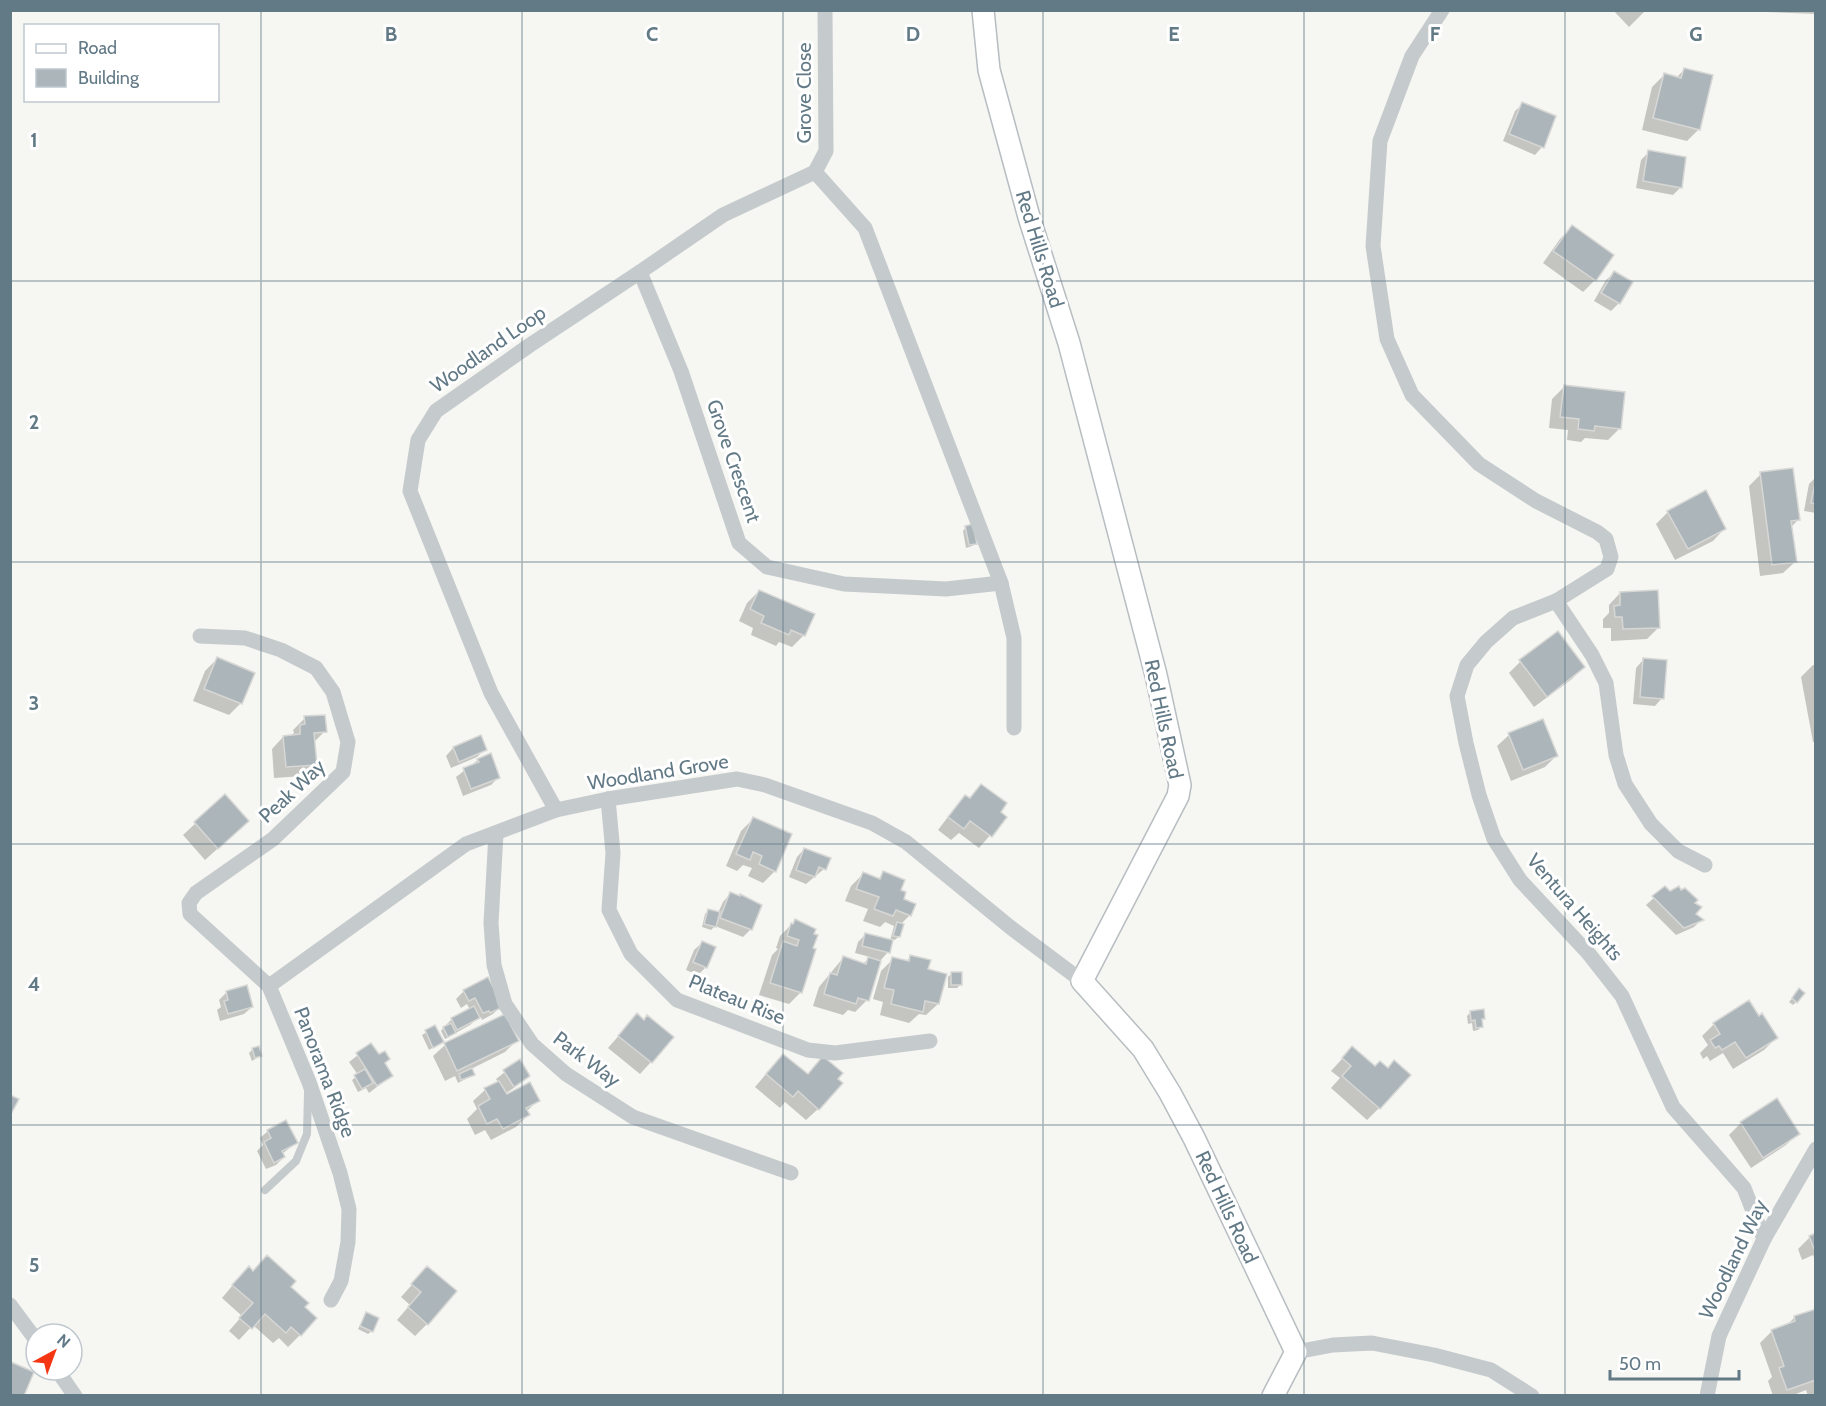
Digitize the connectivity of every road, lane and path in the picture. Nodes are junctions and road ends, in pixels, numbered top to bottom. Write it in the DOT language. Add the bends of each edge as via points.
graph roads {
  1 [pos="825,10"];
  2 [pos="983,10"];
  3 [pos="1442,10"];
  4 [pos="815,172"];
  5 [pos="640,272"];
  6 [pos="1001,583"];
  7 [pos="1556,601"];
  8 [pos="200,636"];
  9 [pos="1014,728"];
  10 [pos="608,799"];
  11 [pos="556,810"];
  12 [pos="496,833"];
  13 [pos="1705,865"];
  14 [pos="196,893"];
  15 [pos="1082,981"];
  16 [pos="270,986"];
  17 [pos="930,1041"];
  18 [pos="309,1083"];
  19 [pos="1815,1149"];
  20 [pos="791,1173"];
  21 [pos="265,1190"];
  22 [pos="1764,1239"];
  23 [pos="331,1300"];
  24 [pos="10,1305"];
  25 [pos="24,1324"];
  26 [pos="1296,1352"];
  27 [pos="66,1382"];
  28 [pos="75,1395"];
  29 [pos="1273,1395"];
  30 [pos="1532,1395"];
  31 [pos="1707,1395"];
  1 -- 4 [label="street, Grove Close" via="826,151"];
  2 -- 15 [label="main road, Red Hills Road" via="989,70 1068,344 1156,675 1180,785 1178,796"];
  3 -- 7 [label="street, Ventura Heights" via="1412,56 1380,141 1373,246 1387,339 1412,395 1479,464 1606,539 1611,557 1607,569"];
  4 -- 5 [label="street, Woodland Loop" via="723,215"];
  4 -- 6 [label="street" via="865,228"];
  5 -- 6 [label="street, Grove Crescent" via="681,370 739,543 767,567 844,584 946,590"];
  5 -- 11 [label="street, Woodland Loop" via="436,411 418,440 410,491 490,693"];
  6 -- 9 [label="street" via="1014,638"];
  7 -- 13 [label="street" via="1606,683 1616,755 1625,784 1651,824 1678,851"];
  7 -- 22 [label="street, Ventura Heights" via="1513,618 1467,665 1457,696 1479,795 1494,839 1520,880 1622,996 1673,1107 1743,1188"];
  8 -- 14 [label="street, Peak Way" via="245,638 316,668 333,692 348,742 343,772 273,839"];
  10 -- 11 [label="street, Woodland Grove"];
  10 -- 15 [label="street, Woodland Grove" via="736,779 765,784 873,823 906,842"];
  10 -- 17 [label="street, Plateau Rise" via="613,853 609,910 631,954 677,1000 808,1050 835,1053"];
  11 -- 12 [label="street, Woodland Grove"];
  12 -- 16 [label="street, Woodland Grove" via="466,844"];
  12 -- 20 [label="street, Park Way" via="491,923 494,965 505,1005 532,1044 566,1074 633,1117"];
  14 -- 16 [label="street, Panorama Ridge" via="189,903 190,914"];
  15 -- 26 [label="main road, Red Hills Road" via="1143,1049 1170,1093"];
  16 -- 18 [label="street, Panorama Ridge"];
  18 -- 21 [label="lane" via="308,1134 296,1161"];
  18 -- 23 [label="street, Panorama Ridge" via="349,1209 343,1271"];
  19 -- 22 [label="street, Woodland Way"];
  22 -- 31 [label="street, Woodland Way" via="1719,1336"];
  24 -- 25 [label="street"];
  26 -- 29 [label="main road"];
  26 -- 30 [label="street" via="1333,1345 1382,1345 1491,1370"];
  27 -- 28 [label="street"];
}
